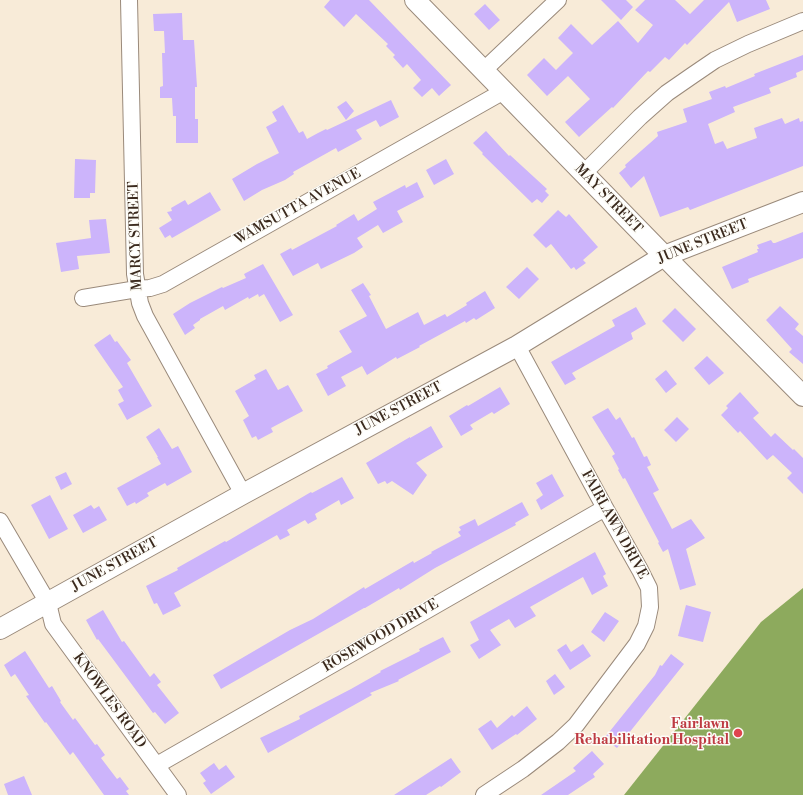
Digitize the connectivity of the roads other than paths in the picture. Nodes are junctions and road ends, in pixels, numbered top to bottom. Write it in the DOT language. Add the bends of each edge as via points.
graph roads {
  1 [pos="129,0"];
  2 [pos="415,0"];
  3 [pos="558,0"];
  4 [pos="803,21"];
  5 [pos="484,70"];
  6 [pos="504,91"];
  7 [pos="584,173"];
  8 [pos="803,202"];
  9 [pos="664,256"];
  10 [pos="137,289"];
  11 [pos="84,298"];
  12 [pos="517,346"];
  13 [pos="803,396"];
  14 [pos="243,494"];
  15 [pos="605,508"];
  16 [pos="0,521"];
  17 [pos="48,603"];
  18 [pos="0,629"];
  19 [pos="157,765"];
  20 [pos="178,795"];
  21 [pos="484,795"];
  1 -- 10 [label="street, MARCY STREET"];
  2 -- 5 [label="street, MAY STREET"];
  3 -- 5 [label="street"];
  4 -- 7 [label="street" via="715,60 667,93"];
  5 -- 6 [label="street, MAY STREET"];
  6 -- 7 [label="street, MAY STREET"];
  6 -- 10 [label="street, WAMSUTTA AVENUE" via="163,284"];
  7 -- 9 [label="street, MAY STREET"];
  8 -- 9 [label="street, JUNE STREET"];
  9 -- 12 [label="street, JUNE STREET"];
  9 -- 13 [label="street, MAY STREET"];
  10 -- 11 [label="street, WAMSUTTA AVENUE"];
  10 -- 14 [label="street, MARCY STREET" via="145,316"];
  12 -- 14 [label="street, JUNE STREET"];
  12 -- 15 [label="street, FAIRLAWN DRIVE"];
  14 -- 17 [label="street, JUNE STREET"];
  15 -- 19 [label="street, ROSEWOOD DRIVE"];
  15 -- 21 [label="street, FAIRLAWN DRIVE" via="649,588 650,607 646,626 637,644 576,725 523,769"];
  16 -- 17 [label="street, KNOWLES ROAD"];
  17 -- 18 [label="street, JUNE STREET"];
  17 -- 19 [label="street, KNOWLES ROAD" via="53,624"];
  19 -- 20 [label="street, KNOWLES ROAD"];
}
